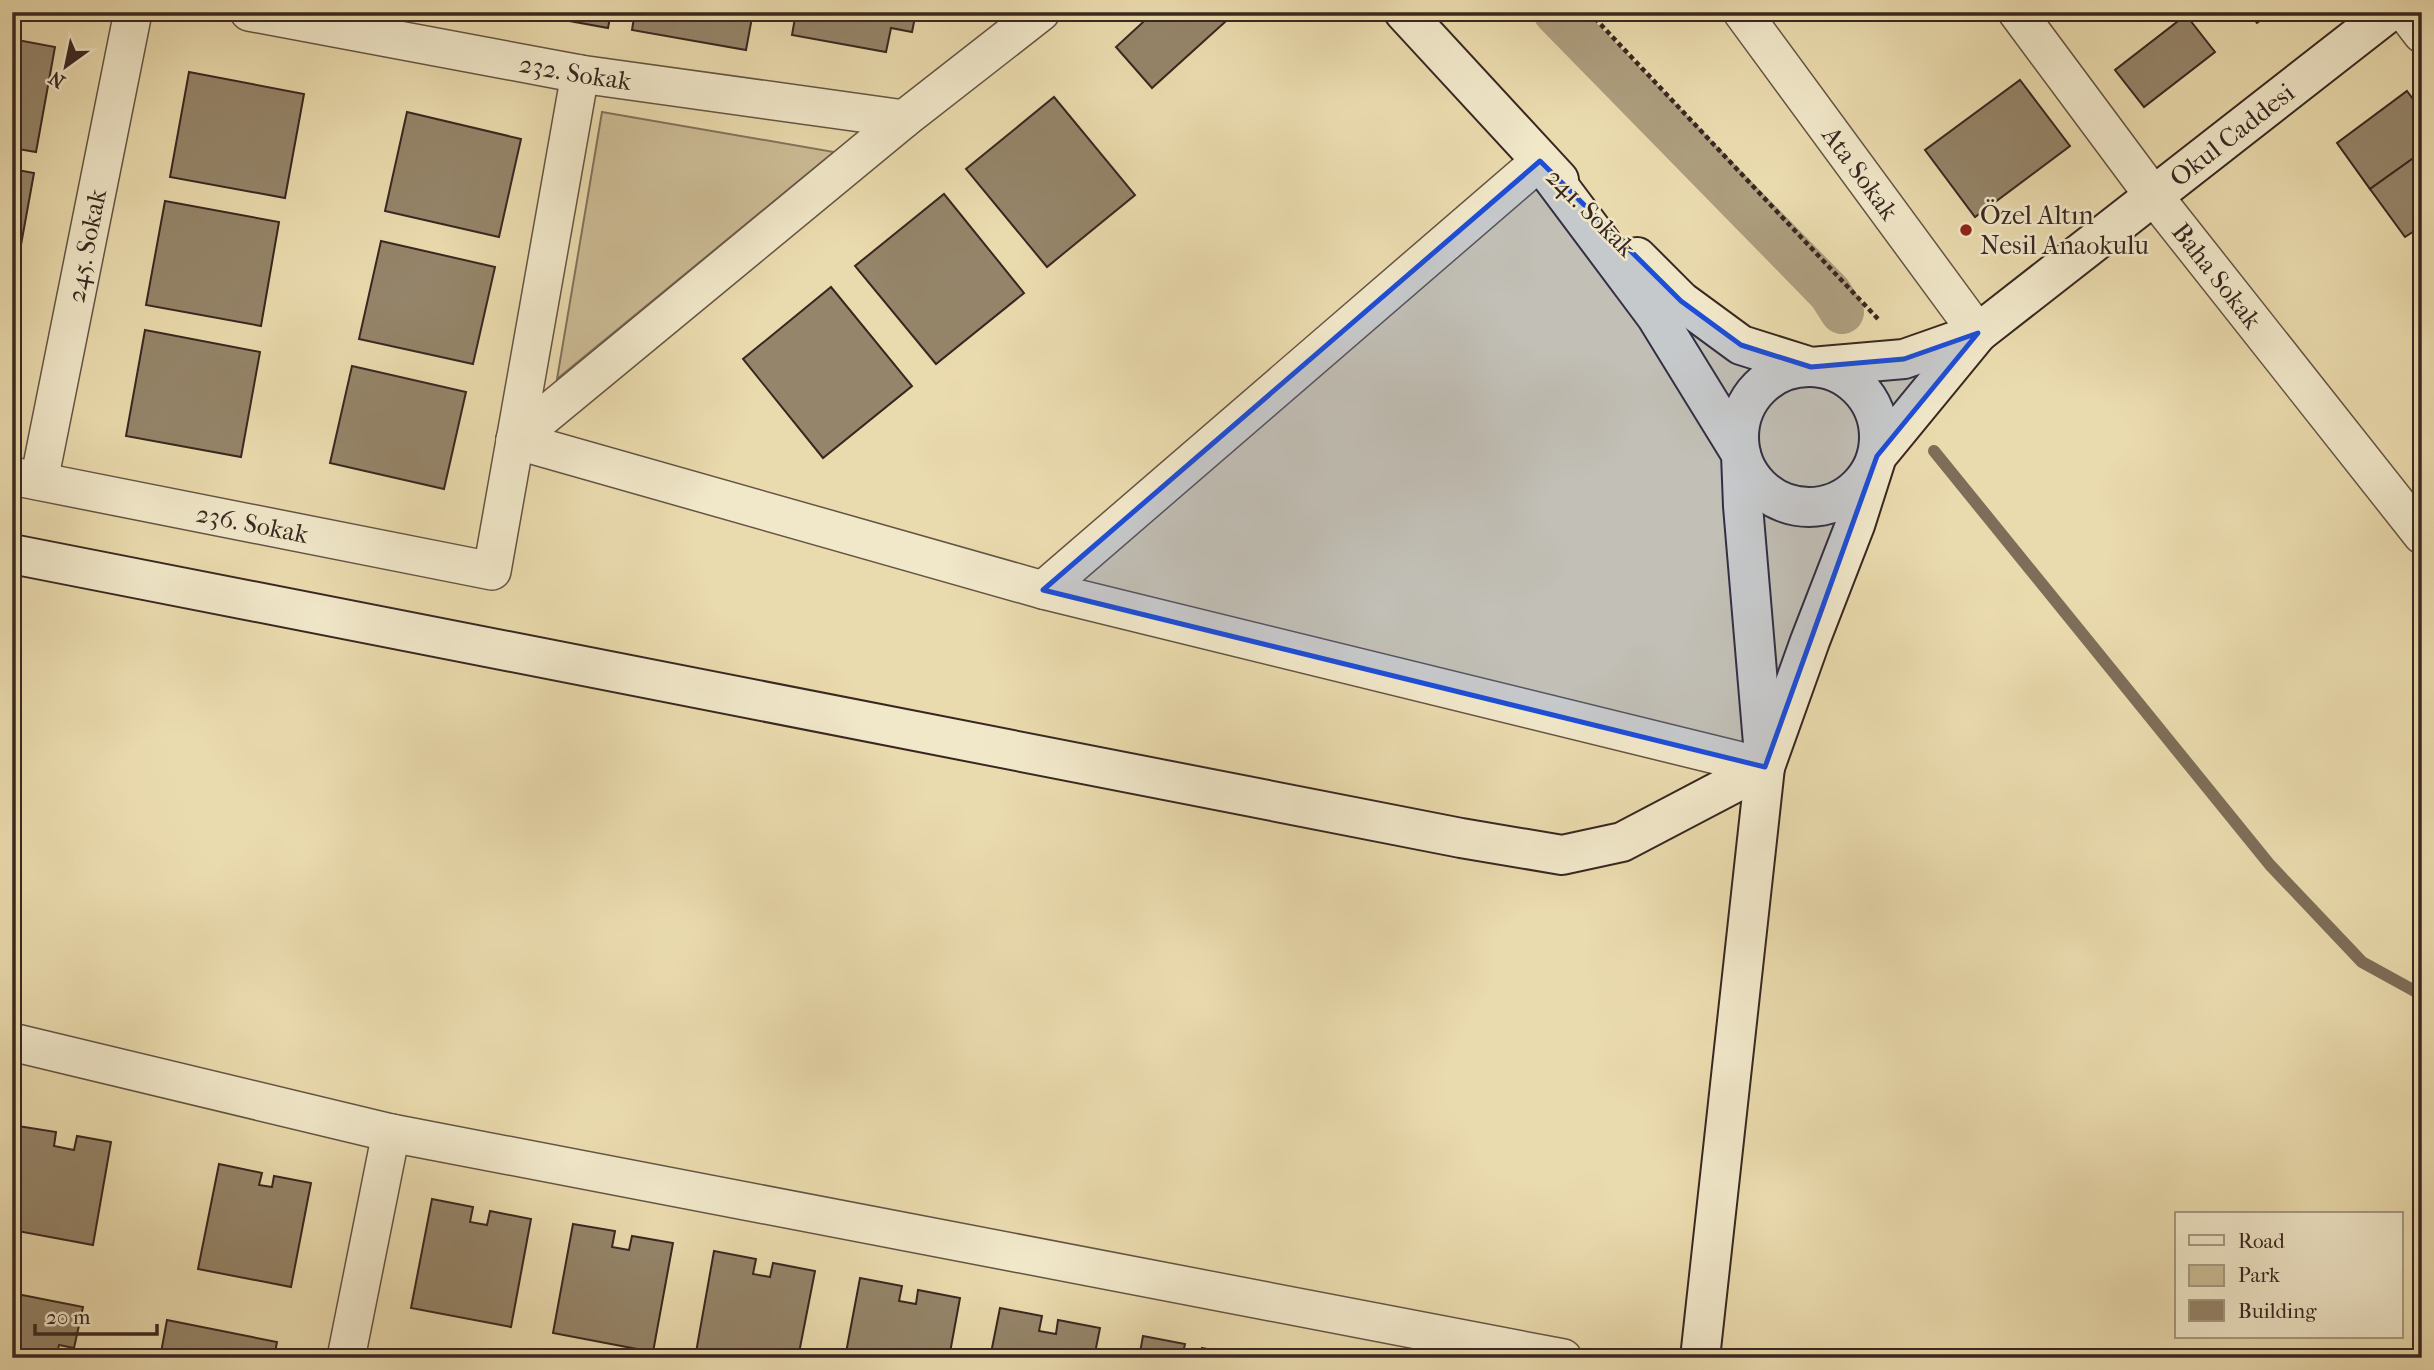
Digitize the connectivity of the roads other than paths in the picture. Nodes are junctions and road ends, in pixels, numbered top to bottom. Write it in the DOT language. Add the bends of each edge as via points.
graph roads {
  1 [pos="133,12"];
  2 [pos="249,12"];
  3 [pos="1041,12"];
  4 [pos="1404,12"];
  5 [pos="1742,12"];
  6 [pos="2017,12"];
  7 [pos="2389,12"];
  8 [pos="2405,12"];
  9 [pos="2422,34"];
  10 [pos="580,74"];
  11 [pos="904,119"];
  12 [pos="1540,161"];
  13 [pos="2153,195"];
  14 [pos="1978,333"];
  15 [pos="1811,367"];
  16 [pos="515,440"];
  17 [pos="1741,454"];
  18 [pos="1877,456"];
  19 [pos="26,479"];
  20 [pos="2422,535"];
  21 [pos="12,554"];
  22 [pos="1043,590"];
  23 [pos="1765,767"];
  24 [pos="12,1042"];
  25 [pos="391,1133"];
  26 [pos="346,1358"];
  27 [pos="1563,1358"];
  28 [pos="1700,1358"];
  1 -- 19 [label="street, 245. Sokak"];
  2 -- 10 [label="street, 232. Sokak"];
  3 -- 11 [label="street"];
  4 -- 12 [label="main road, 241. Sokak"];
  5 -- 14 [label="street, Ata Sokak"];
  6 -- 13 [label="street, Baha Sokak"];
  7 -- 13 [label="main road, Okul Caddesi"];
  8 -- 9 [label="street"];
  10 -- 11 [label="street, 232. Sokak"];
  10 -- 16 [label="street"];
  11 -- 16 [label="street"];
  12 -- 15 [label="main road, 241. Sokak" via="1681,301 1741,345"];
  12 -- 17 [label="main road" via="1656,316"];
  12 -- 22 [label="street"];
  13 -- 14 [label="main road, Okul Caddesi"];
  13 -- 20 [label="street, Baha Sokak"];
  14 -- 15 [label="main road, Okul Caddesi" via="1905,359"];
  14 -- 18 [label="main road"];
  15 -- 17 [label="main road" via="1790,369 1770,378 1754,393 1743,411 1738,433"];
  15 -- 18 [label="main road" via="1851,380 1866,395 1880,435"];
  16 -- 19 [label="street, 236. Sokak" via="492,571"];
  16 -- 22 [label="street"];
  17 -- 18 [label="main road" via="1749,475 1766,492 1786,504 1808,508 1852,494"];
  17 -- 23 [label="main road"];
  18 -- 23 [label="main road"];
  21 -- 23 [label="main road" via="1562,855 1622,842"];
  22 -- 23 [label="street"];
  23 -- 28 [label="main road"];
  24 -- 25 [label="street"];
  25 -- 26 [label="street"];
  25 -- 27 [label="street"];
}
